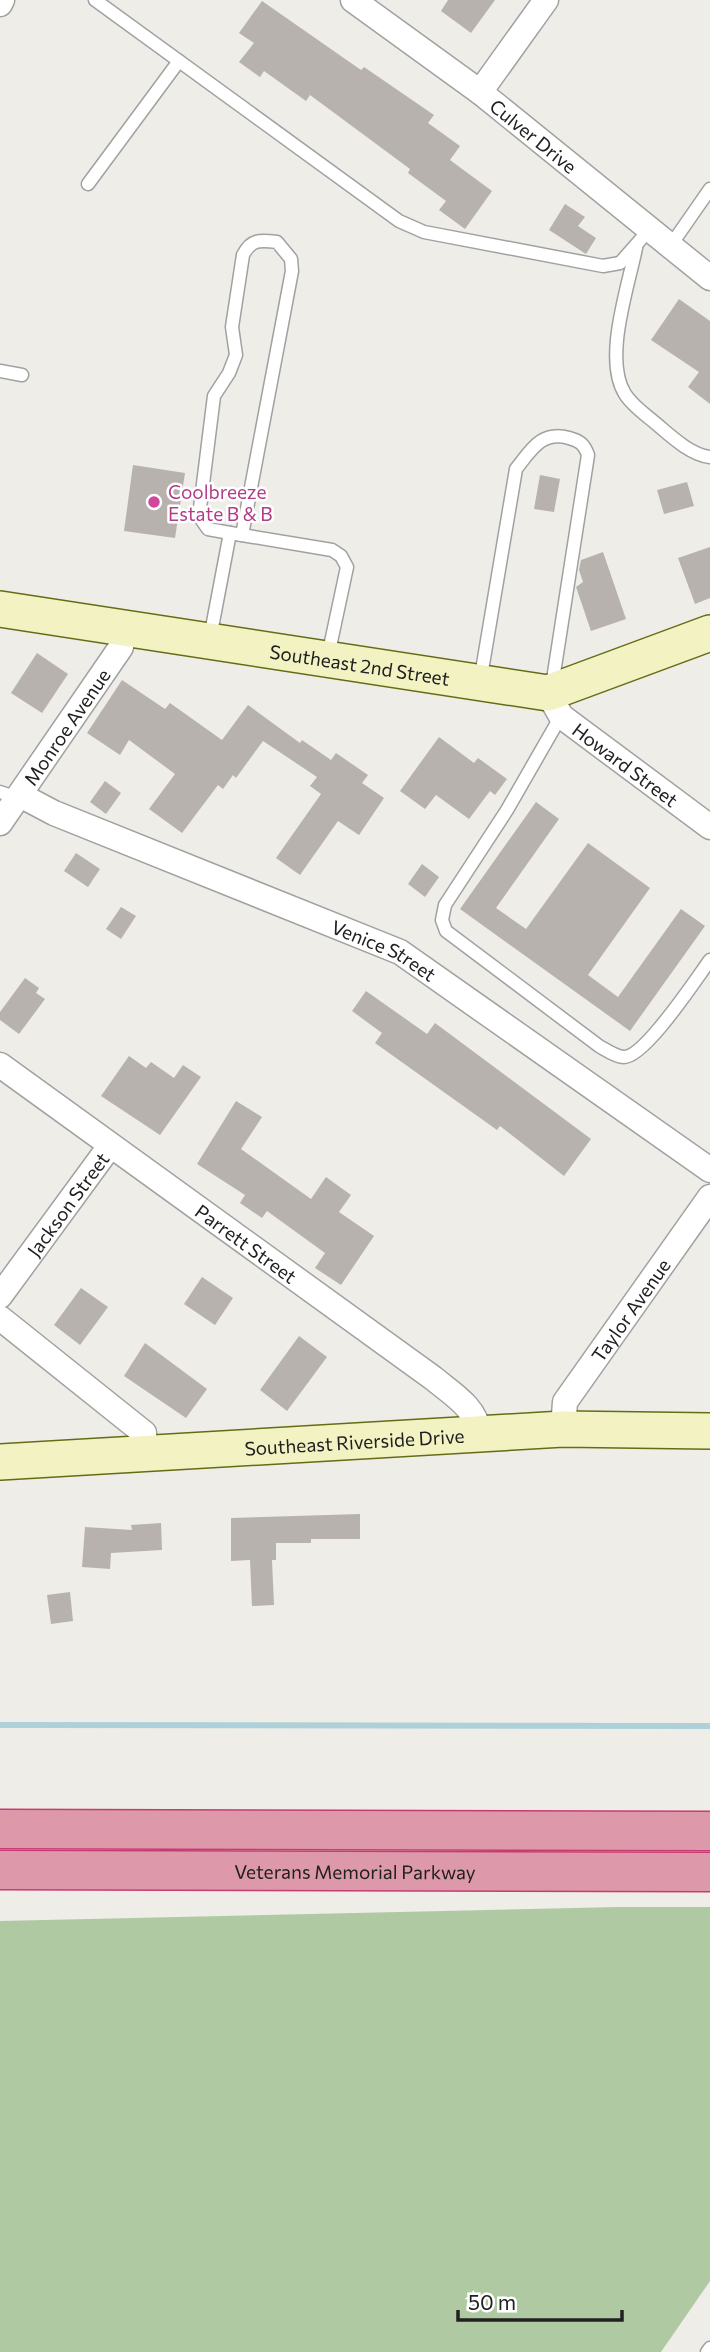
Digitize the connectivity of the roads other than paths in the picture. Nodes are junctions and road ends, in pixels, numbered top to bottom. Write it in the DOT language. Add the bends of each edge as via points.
graph roads {
  1 [pos="95,0"];
  2 [pos="353,0"];
  3 [pos="546,0"];
  4 [pos="179,61"];
  5 [pos="480,92"];
  6 [pos="88,184"];
  7 [pos="710,190"];
  8 [pos="643,238"];
  9 [pos="671,245"];
  10 [pos="710,278"];
  11 [pos="0,371"];
  12 [pos="22,375"];
  13 [pos="710,457"];
  14 [pos="236,534"];
  15 [pos="0,609"];
  16 [pos="124,628"];
  17 [pos="710,634"];
  18 [pos="209,641"];
  19 [pos="328,659"];
  20 [pos="480,683"];
  21 [pos="555,699"];
  22 [pos="12,795"];
  23 [pos="0,823"];
  24 [pos="710,827"];
  25 [pos="710,960"];
  26 [pos="0,1065"];
  27 [pos="110,1146"];
  28 [pos="710,1170"];
  29 [pos="710,1197"];
  30 [pos="0,1296"];
  31 [pos="0,1318"];
  32 [pos="563,1429"];
  33 [pos="710,1431"];
  34 [pos="479,1433"];
  35 [pos="145,1452"];
  36 [pos="0,1462"];
  37 [pos="0,1829"];
  38 [pos="710,1831"];
  39 [pos="0,1870"];
  40 [pos="710,1871"];
  1 -- 4 [label="lane"];
  2 -- 5 [label="street, Culver Drive"];
  3 -- 5 [label="street"];
  4 -- 6 [label="lane"];
  4 -- 8 [label="lane" via="400,221 424,232 603,266 620,263"];
  5 -- 8 [label="street, Culver Drive"];
  7 -- 9 [label="lane"];
  8 -- 9 [label="street, Culver Drive"];
  8 -- 13 [label="lane" via="614,362 619,383 627,398 667,433 700,456"];
  9 -- 10 [label="street, Culver Drive"];
  11 -- 12 [label="lane"];
  14 -- 14 [label="lane" via="292,271 291,259 277,242 259,240 248,245 243,255 232,327 236,355 214,396 199,516 208,529"];
  14 -- 18 [label="lane"];
  14 -- 19 [label="lane" via="332,550 341,556 347,567"];
  15 -- 16 [label="street, Southeast 2nd Street"];
  16 -- 18 [label="street, Southeast 2nd Street"];
  16 -- 22 [label="street, Monroe Avenue" via="121,647"];
  17 -- 21 [label="street, Southeast 2nd Street"];
  18 -- 19 [label="street, Southeast 2nd Street"];
  19 -- 20 [label="street, Southeast 2nd Street"];
  20 -- 21 [label="street, Southeast 2nd Street"];
  20 -- 21 [label="lane" via="516,469 535,444 559,435 579,441 588,455 554,673"];
  21 -- 24 [label="street, Howard Street"];
  21 -- 25 [label="lane" via="508,810 445,905 442,920 446,931 621,1058 632,1055 654,1034"];
  22 -- 23 [label="street, Monroe Avenue"];
  22 -- 28 [label="street, Venice Street" via="400,952"];
  26 -- 27 [label="street, Parrett Street"];
  27 -- 30 [label="street, Jackson Street"];
  27 -- 34 [label="street, Parrett Street" via="433,1378 472,1413"];
  29 -- 32 [label="street, Taylor Avenue" via="565,1402"];
  31 -- 35 [label="street" via="144,1433"];
  32 -- 33 [label="street, Southeast Riverside Drive"];
  32 -- 34 [label="street, Southeast Riverside Drive"];
  34 -- 35 [label="street, Southeast Riverside Drive"];
  35 -- 36 [label="street, Southeast Riverside Drive"];
  37 -- 38 [label="highway"];
  39 -- 40 [label="highway, Veterans Memorial Parkway"];
}
